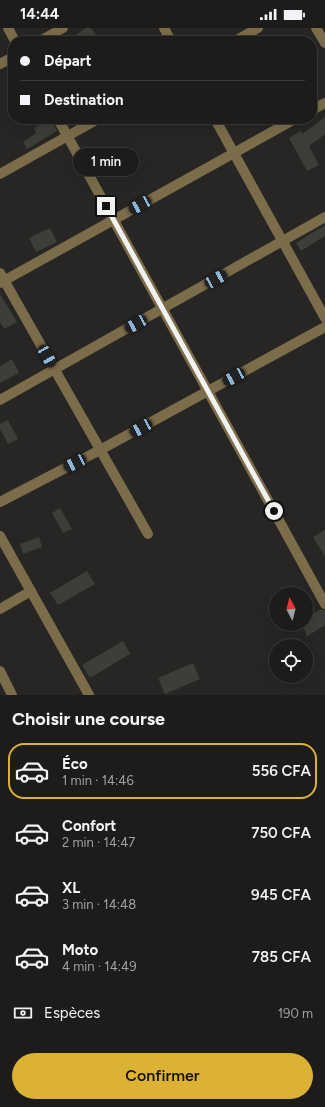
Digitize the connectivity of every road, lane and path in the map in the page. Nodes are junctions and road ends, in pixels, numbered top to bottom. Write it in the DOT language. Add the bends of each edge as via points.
graph roads {
  1 [pos="63,28"];
  2 [pos="258,28"];
  3 [pos="316,28"];
  4 [pos="49,36"];
  5 [pos="244,36"];
  6 [pos="325,43"];
  7 [pos="61,124"];
  8 [pos="89,124"];
  9 [pos="217,124"];
  10 [pos="286,124"];
  11 [pos="68,136"];
  12 [pos="234,153"];
  13 [pos="0,174"];
  14 [pos="325,217"];
  15 [pos="114,220"];
  16 [pos="282,241"];
  17 [pos="1,279"];
  18 [pos="162,308"];
  19 [pos="325,318"];
  20 [pos="325,327"];
  21 [pos="54,369"];
  22 [pos="208,391"];
  23 [pos="0,400"];
  24 [pos="100,450"];
  25 [pos="0,502"];
  26 [pos="148,534"];
  27 [pos="0,536"];
  28 [pos="31,591"];
  29 [pos="325,604"];
  30 [pos="0,609"];
  31 [pos="0,671"];
  32 [pos="12,695"];
  33 [pos="89,695"];
  1 -- 4 [label="street"];
  2 -- 5 [label="street"];
  3 -- 6 [label="street"];
  7 -- 11 [label="street"];
  8 -- 11 [label="street"];
  9 -- 12 [label="street"];
  10 -- 12 [label="street"];
  11 -- 13 [label="street"];
  11 -- 15 [label="street"];
  12 -- 15 [label="street"];
  12 -- 16 [label="street"];
  14 -- 16 [label="street"];
  15 -- 17 [label="street"];
  15 -- 18 [label="street"];
  16 -- 18 [label="street"];
  16 -- 19 [label="street"];
  17 -- 21 [label="street"];
  18 -- 21 [label="street"];
  18 -- 22 [label="street"];
  20 -- 22 [label="street"];
  21 -- 23 [label="street"];
  21 -- 24 [label="street"];
  22 -- 24 [label="street"];
  22 -- 29 [label="street"];
  24 -- 25 [label="street"];
  24 -- 26 [label="street"];
  27 -- 28 [label="street"];
  28 -- 30 [label="street"];
  28 -- 33 [label="street"];
  31 -- 32 [label="street"];
}
